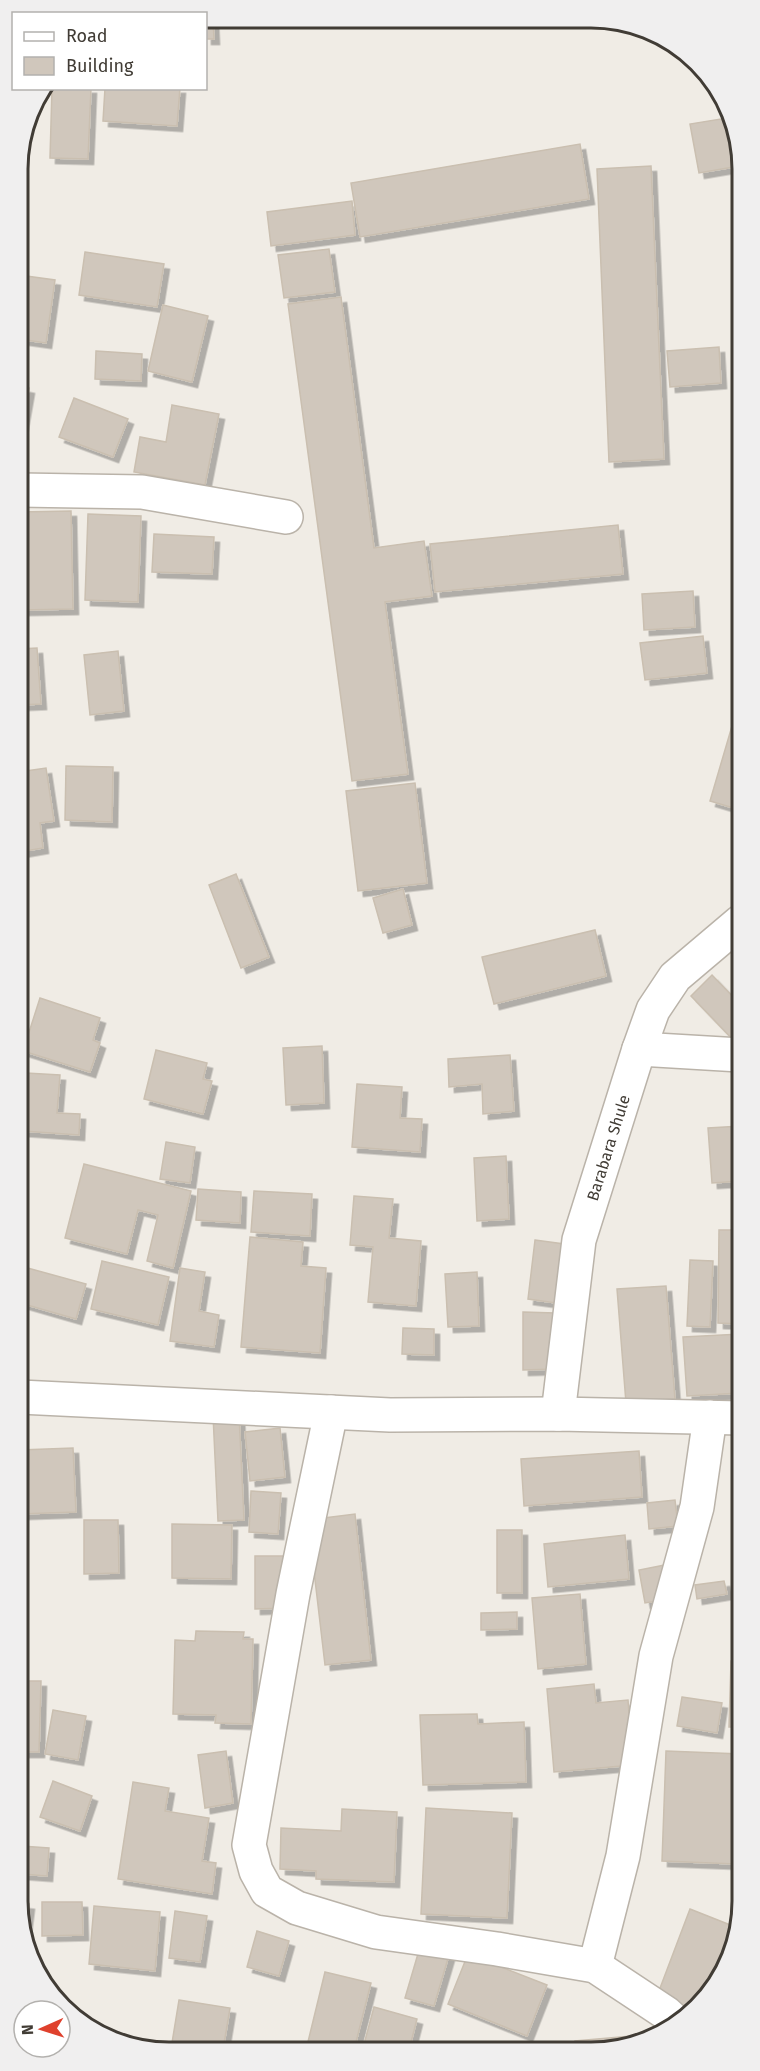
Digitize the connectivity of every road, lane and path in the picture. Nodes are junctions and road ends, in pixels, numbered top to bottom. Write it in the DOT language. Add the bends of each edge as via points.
graph roads {
  1 [pos="29,490"];
  2 [pos="286,517"];
  3 [pos="732,929"];
  4 [pos="639,1049"];
  5 [pos="731,1054"];
  6 [pos="28,1397"];
  7 [pos="331,1412"];
  8 [pos="558,1414"];
  9 [pos="726,1418"];
  10 [pos="595,1966"];
  11 [pos="670,2017"];
  1 -- 2 [label="street" via="142,492"];
  3 -- 4 [label="street, Barabara Shule" via="675,977 653,1010"];
  4 -- 5 [label="street"];
  4 -- 8 [label="street, Barabara Shule" via="579,1240"];
  6 -- 7 [label="street"];
  7 -- 8 [label="street"];
  7 -- 10 [label="street" via="293,1594 249,1845 256,1871 267,1891 297,1908 376,1932"];
  8 -- 9 [label="street"];
  9 -- 10 [label="street" via="656,1656 623,1856"];
  10 -- 11 [label="street"];
}
